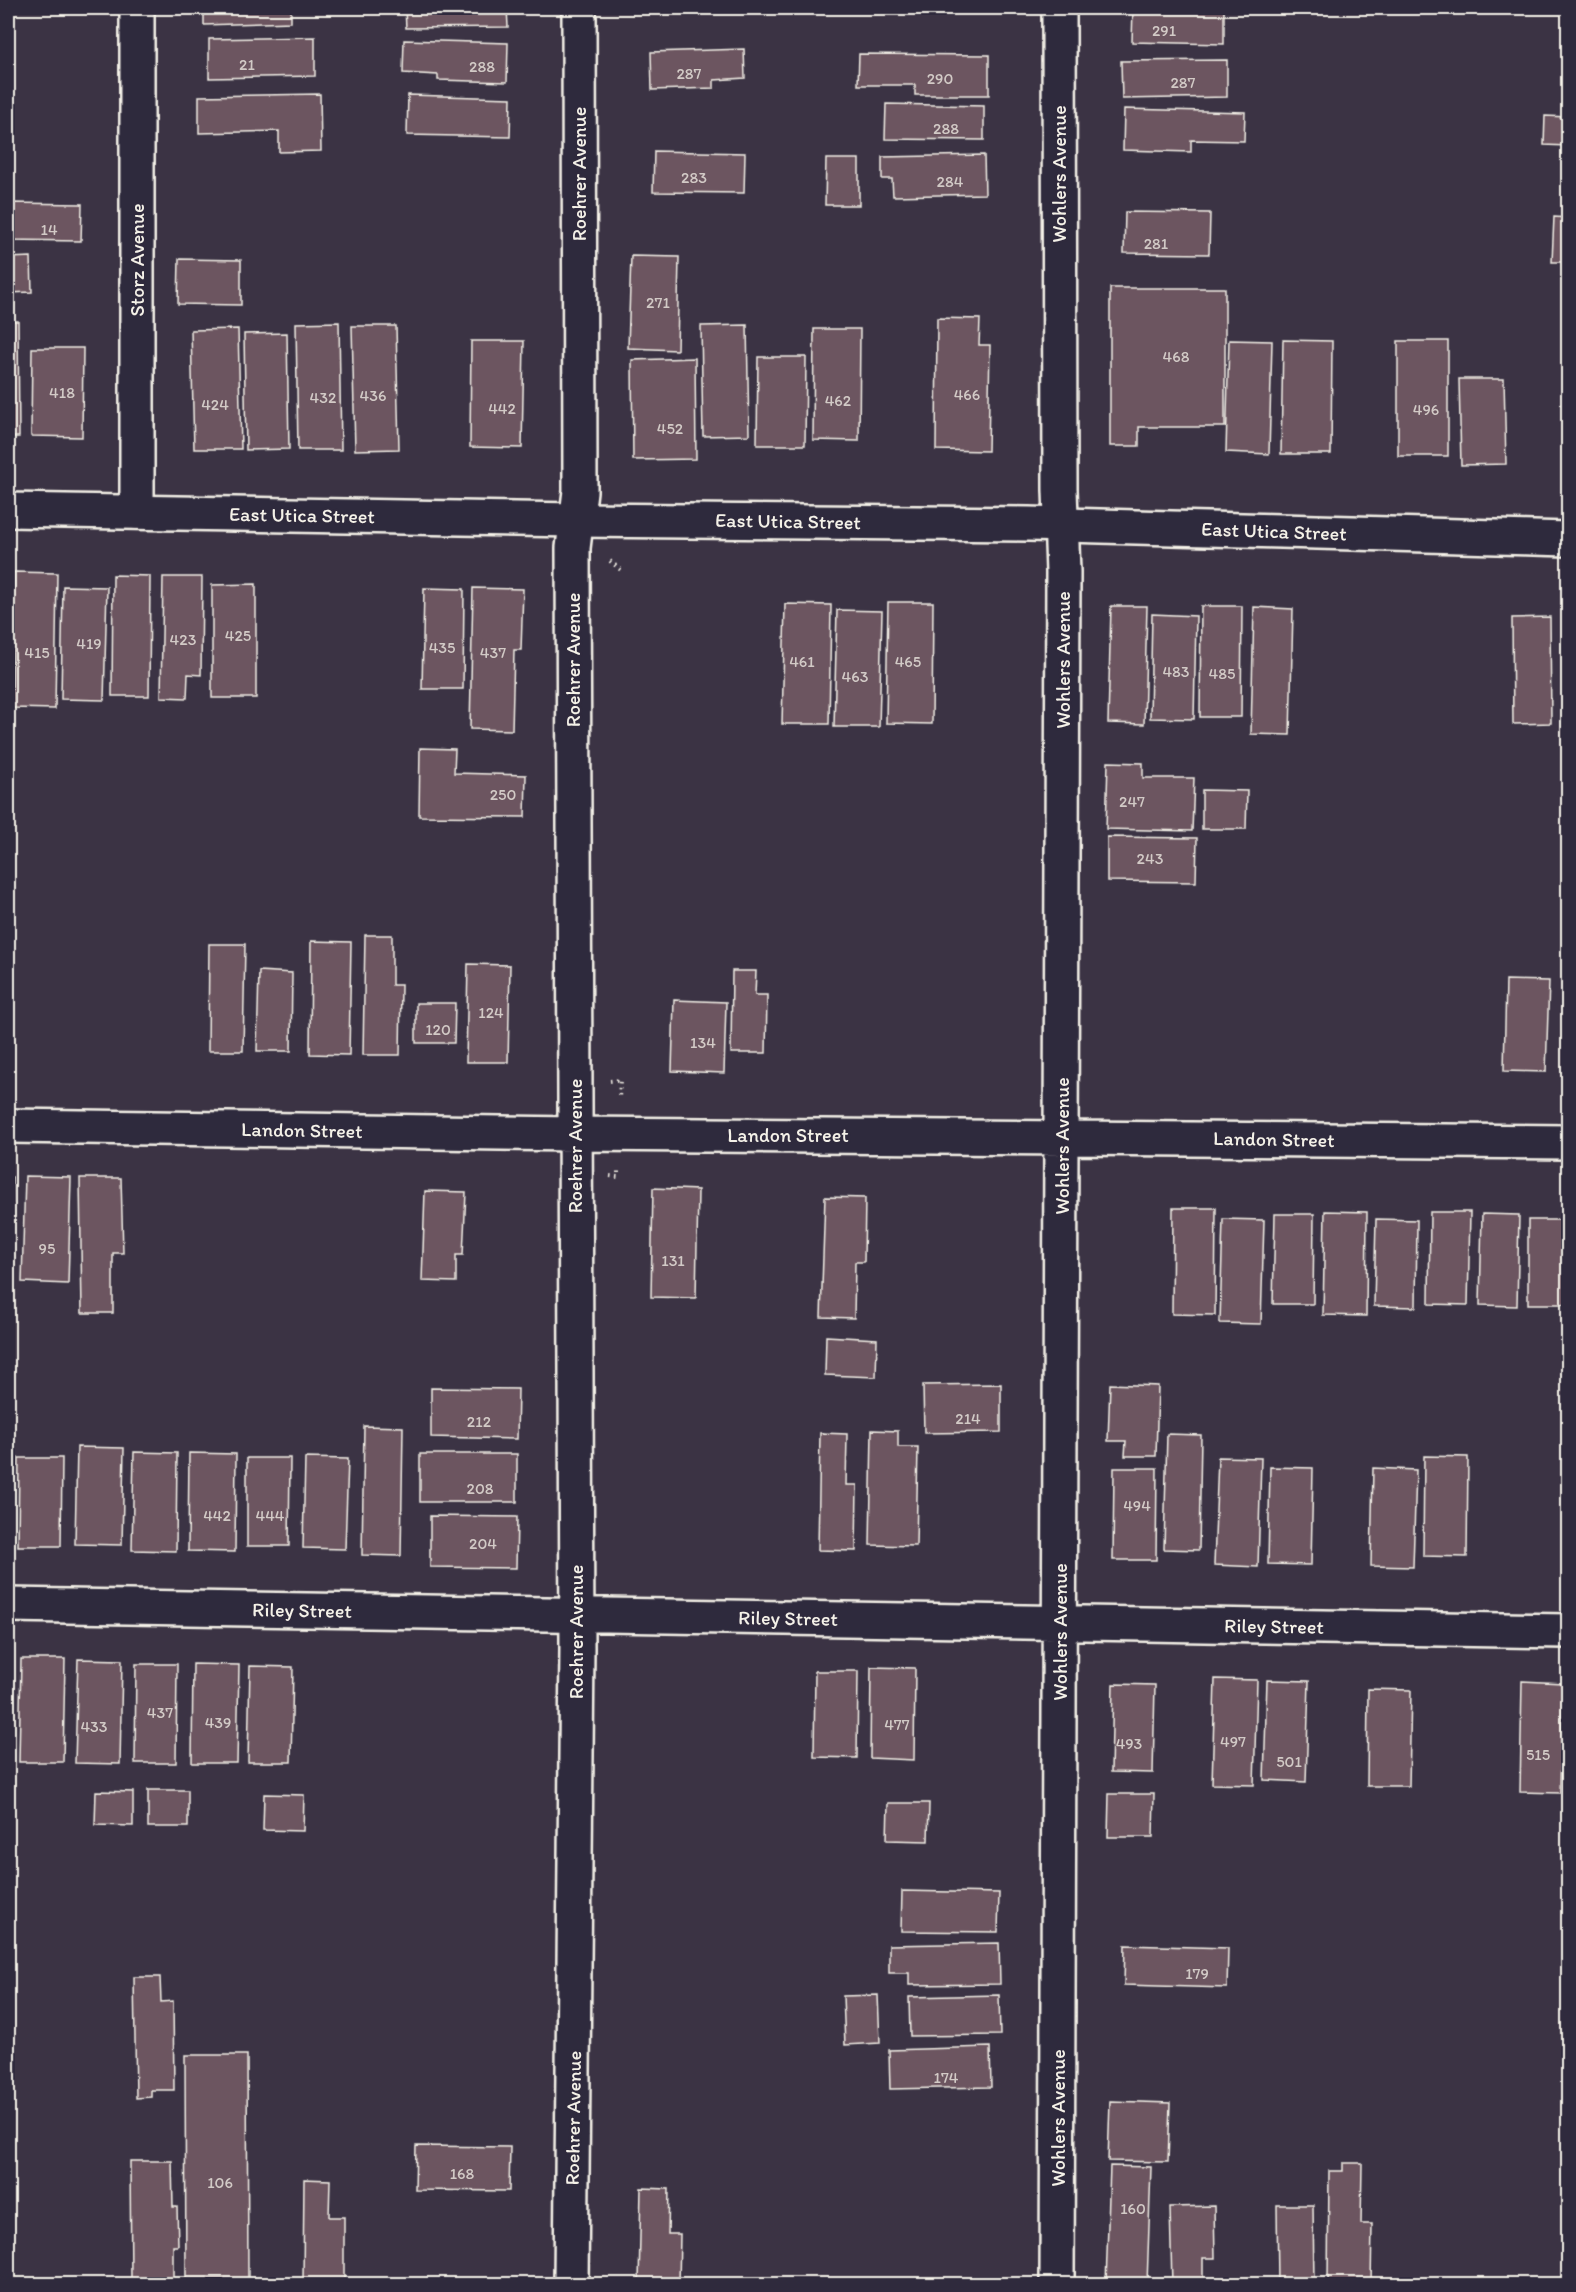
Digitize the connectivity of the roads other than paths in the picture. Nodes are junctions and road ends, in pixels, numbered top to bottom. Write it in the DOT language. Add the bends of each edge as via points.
graph roads {
  1 [pos="136,8"];
  2 [pos="579,8"];
  3 [pos="1059,8"];
  4 [pos="8,510"];
  5 [pos="137,512"];
  6 [pos="576,520"];
  7 [pos="1061,524"];
  8 [pos="1569,539"];
  9 [pos="8,1126"];
  10 [pos="575,1134"];
  11 [pos="1062,1137"];
  12 [pos="1569,1142"];
  13 [pos="8,1605"];
  14 [pos="577,1615"];
  15 [pos="1060,1623"];
  16 [pos="1569,1631"];
  17 [pos="571,2284"];
  18 [pos="1057,2284"];
  1 -- 5 [label="street, Storz Avenue"];
  2 -- 6 [label="street, Roehrer Avenue" via="580,491"];
  3 -- 7 [label="street, Wohlers Avenue"];
  4 -- 5 [label="street, East Utica Street"];
  5 -- 6 [label="street, East Utica Street"];
  6 -- 7 [label="street, East Utica Street"];
  6 -- 10 [label="street, Roehrer Avenue"];
  7 -- 8 [label="street, East Utica Street"];
  7 -- 11 [label="street, Wohlers Avenue"];
  9 -- 10 [label="street, Landon Street"];
  10 -- 11 [label="street, Landon Street"];
  10 -- 14 [label="street, Roehrer Avenue"];
  11 -- 12 [label="street, Landon Street"];
  11 -- 15 [label="street, Wohlers Avenue"];
  13 -- 14 [label="street, Riley Street"];
  14 -- 15 [label="street, Riley Street"];
  14 -- 17 [label="street, Roehrer Avenue"];
  15 -- 16 [label="street, Riley Street"];
  15 -- 18 [label="street, Wohlers Avenue"];
}
